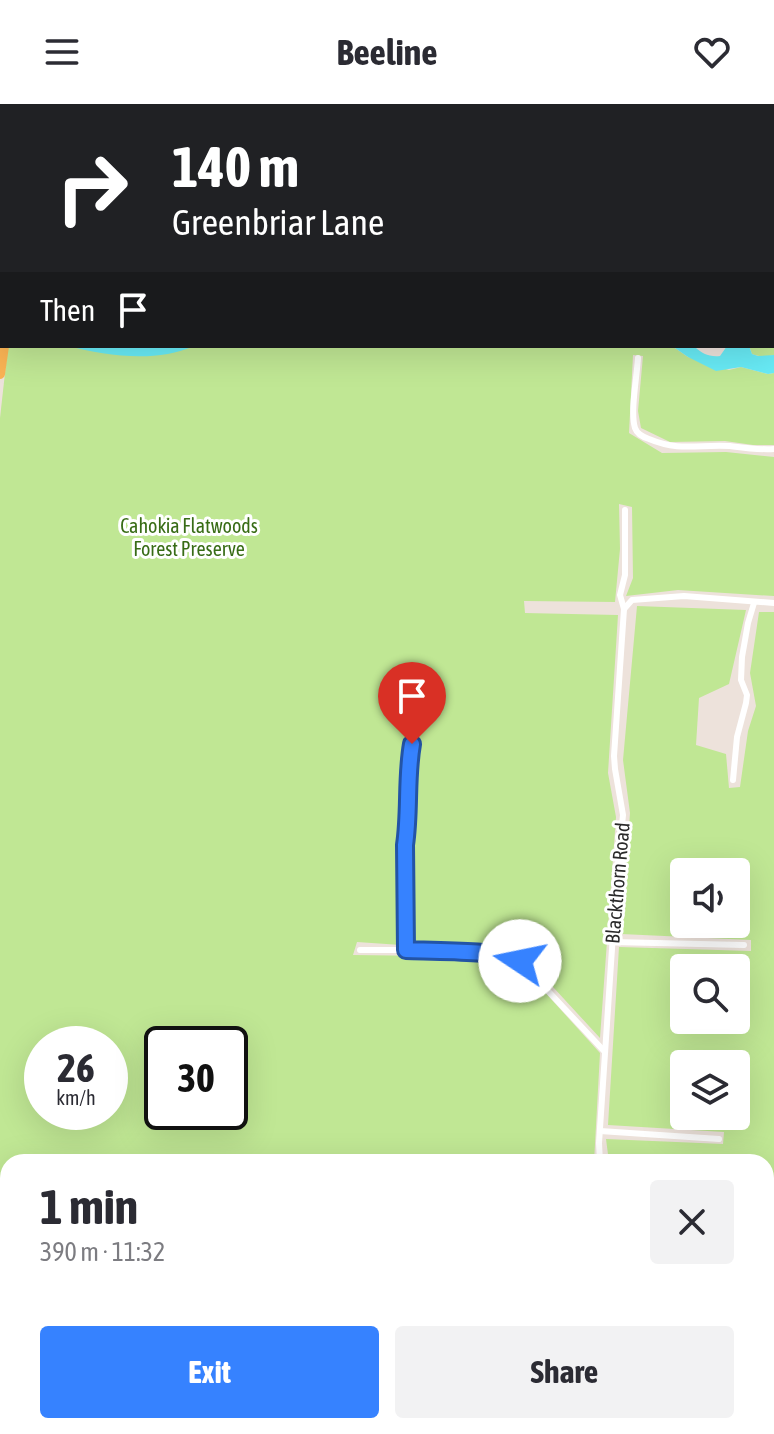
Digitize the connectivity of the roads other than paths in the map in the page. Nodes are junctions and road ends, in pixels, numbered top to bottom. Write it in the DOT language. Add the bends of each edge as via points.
graph roads {
  1 [pos="4,348"];
  2 [pos="638,358"];
  3 [pos="0,374"];
  4 [pos="774,449"];
  5 [pos="625,510"];
  6 [pos="754,603"];
  7 [pos="774,603"];
  8 [pos="624,609"];
  9 [pos="412,744"];
  10 [pos="733,780"];
  11 [pos="612,942"];
  12 [pos="744,945"];
  13 [pos="360,950"];
  14 [pos="406,950"];
  15 [pos="605,1052"];
  16 [pos="600,1131"];
  17 [pos="719,1139"];
  18 [pos="600,1154"];
  1 -- 3 [label="main road"];
  2 -- 4 [label="street" via="634,414 640,435 666,446"];
  5 -- 8 [label="street, Blackthorn Road" via="620,595"];
  6 -- 7 [label="street"];
  6 -- 8 [label="street" via="684,596 632,600"];
  6 -- 10 [label="street" via="742,657 747,695"];
  8 -- 11 [label="street, Blackthorn Road" via="614,756 623,815"];
  9 -- 14 [label="street" via="405,845"];
  11 -- 12 [label="street"];
  11 -- 15 [label="street, Blackthorn Road"];
  13 -- 14 [label="street"];
  14 -- 15 [label="street" via="513,957"];
  15 -- 16 [label="street, Blackthorn Road"];
  16 -- 17 [label="street"];
  16 -- 18 [label="street, Blackthorn Road"];
}
